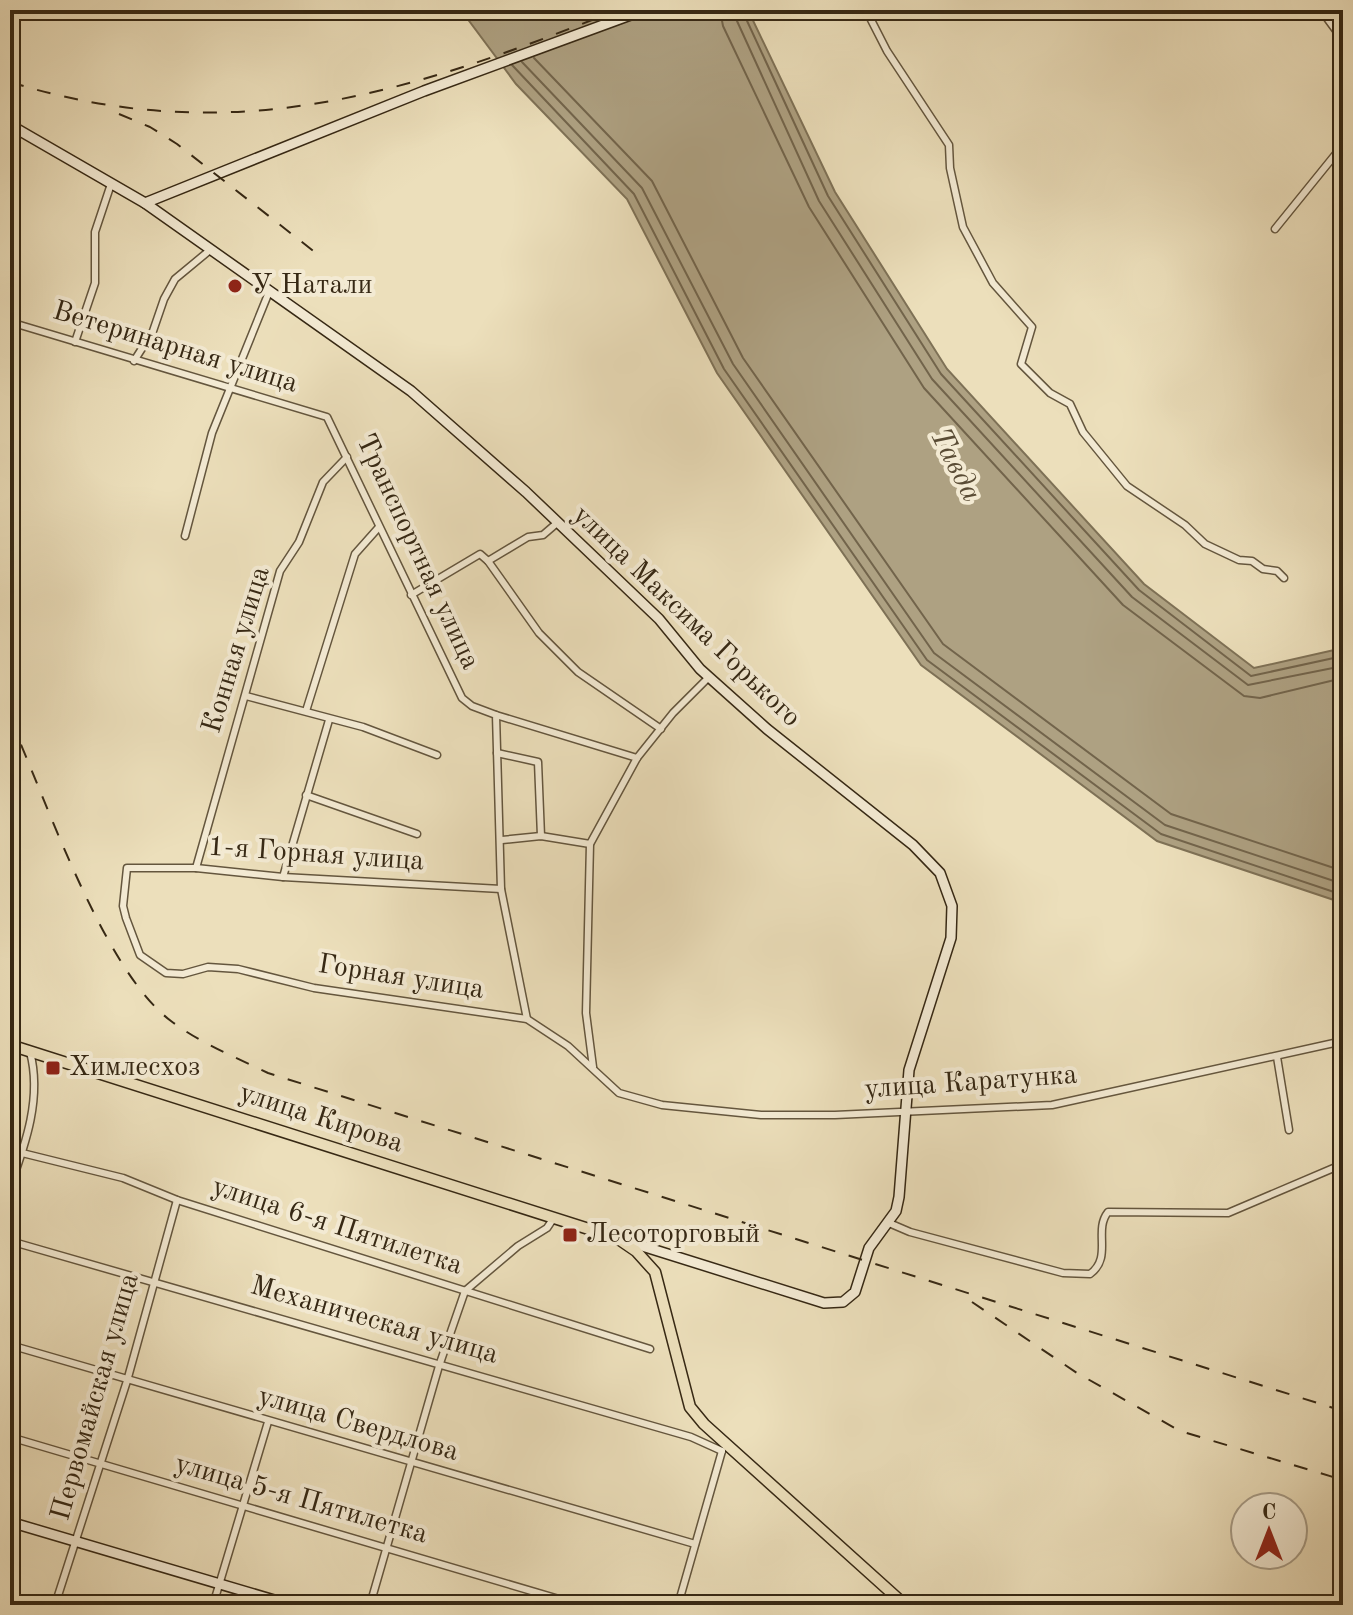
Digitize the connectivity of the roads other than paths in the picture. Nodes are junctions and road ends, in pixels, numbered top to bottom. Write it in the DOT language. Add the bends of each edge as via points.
graph roads {
  1 [pos="644,10"];
  2 [pos="866,10"];
  3 [pos="1321,10"];
  4 [pos="1343,40"];
  5 [pos="10,125"];
  6 [pos="1343,145"];
  7 [pos="111,184"];
  8 [pos="145,203"];
  9 [pos="1275,229"];
  10 [pos="210,250"];
  11 [pos="269,292"];
  12 [pos="10,322"];
  13 [pos="75,342"];
  14 [pos="134,361"];
  15 [pos="230,388"];
  16 [pos="327,417"];
  17 [pos="347,457"];
  18 [pos="557,523"];
  19 [pos="379,527"];
  20 [pos="185,536"];
  21 [pos="488,561"];
  22 [pos="1284,578"];
  23 [pos="411,595"];
  24 [pos="709,677"];
  25 [pos="246,696"];
  26 [pos="306,711"];
  27 [pos="496,715"];
  28 [pos="329,720"];
  29 [pos="661,729"];
  30 [pos="497,753"];
  31 [pos="437,755"];
  32 [pos="637,758"];
  33 [pos="306,795"];
  34 [pos="417,834"];
  35 [pos="541,836"];
  36 [pos="502,840"];
  37 [pos="590,844"];
  38 [pos="196,868"];
  39 [pos="283,877"];
  40 [pos="501,889"];
  41 [pos="172,974"];
  42 [pos="527,1019"];
  43 [pos="1343,1041"];
  44 [pos="10,1045"];
  45 [pos="30,1052"];
  46 [pos="1277,1057"];
  47 [pos="593,1067"];
  48 [pos="605,1080"];
  49 [pos="903,1112"];
  50 [pos="1289,1130"];
  51 [pos="10,1150"];
  52 [pos="22,1154"];
  53 [pos="1343,1164"];
  54 [pos="10,1187"];
  55 [pos="177,1200"];
  56 [pos="553,1219"];
  57 [pos="889,1223"];
  58 [pos="617,1238"];
  59 [pos="10,1241"];
  60 [pos="153,1281"];
  61 [pos="465,1291"];
  62 [pos="824,1303"];
  63 [pos="10,1345"];
  64 [pos="650,1349"];
  65 [pos="439,1366"];
  66 [pos="127,1381"];
  67 [pos="268,1422"];
  68 [pos="10,1437"];
  69 [pos="723,1447"];
  70 [pos="410,1462"];
  71 [pos="101,1464"];
  72 [pos="242,1505"];
  73 [pos="10,1522"];
  74 [pos="76,1541"];
  75 [pos="695,1544"];
  76 [pos="385,1548"];
  77 [pos="220,1583"];
  78 [pos="55,1605"];
  79 [pos="213,1605"];
  80 [pos="291,1605"];
  81 [pos="370,1605"];
  82 [pos="579,1605"];
  83 [pos="678,1605"];
  84 [pos="905,1605"];
  1 -- 8 [label="street"];
  2 -- 22 [label="street" via="949,145 963,227 1004,299 1032,327 1021,364 1050,393 1070,404 1083,432 1127,486 1205,544"];
  3 -- 4 [label="street"];
  5 -- 7 [label="street, улица Максима Горького"];
  6 -- 9 [label="street"];
  7 -- 8 [label="street, улица Максима Горького"];
  7 -- 13 [label="street" via="95,232 95,283"];
  8 -- 10 [label="street, улица Максима Горького"];
  10 -- 11 [label="street, улица Максима Горького"];
  10 -- 14 [label="street" via="175,279"];
  11 -- 15 [label="street"];
  11 -- 18 [label="street, улица Максима Горького" via="411,391"];
  12 -- 13 [label="street, Ветеринарная улица"];
  13 -- 14 [label="street, Ветеринарная улица"];
  14 -- 15 [label="street, Ветеринарная улица"];
  15 -- 16 [label="street, Ветеринарная улица"];
  15 -- 20 [label="street" via="212,433"];
  16 -- 17 [label="street, Транспортная улица"];
  17 -- 19 [label="street, Транспортная улица"];
  17 -- 25 [label="street, Конная улица" via="323,482 299,542 280,571"];
  18 -- 21 [label="street"];
  18 -- 24 [label="street, улица Максима Горького" via="659,619"];
  19 -- 23 [label="street, Транспортная улица"];
  19 -- 26 [label="street" via="355,554"];
  21 -- 23 [label="street" via="480,554 473,556"];
  21 -- 29 [label="street" via="539,633 578,672"];
  23 -- 27 [label="street, Транспортная улица" via="462,698"];
  24 -- 29 [label="street"];
  24 -- 49 [label="street, улица Максима Горького" via="913,845 948,889 951,938 909,1070"];
  25 -- 26 [label="street"];
  25 -- 38 [label="street, Конная улица"];
  26 -- 28 [label="street"];
  27 -- 30 [label="street"];
  27 -- 32 [label="street, Транспортная улица"];
  28 -- 31 [label="street"];
  28 -- 33 [label="street"];
  29 -- 32 [label="street"];
  30 -- 35 [label="street" via="538,762"];
  30 -- 36 [label="street"];
  32 -- 37 [label="street"];
  33 -- 34 [label="street"];
  33 -- 39 [label="street"];
  35 -- 36 [label="street"];
  35 -- 37 [label="street"];
  36 -- 40 [label="street"];
  37 -- 47 [label="street" via="586,1013"];
  38 -- 39 [label="street, 1-я Горная улица"];
  38 -- 41 [label="street, 1-я Горная улица" via="127,868 123,906 140,955"];
  39 -- 40 [label="street, 1-я Горная улица"];
  40 -- 42 [label="street"];
  41 -- 42 [label="street, Горная улица" via="208,967 238,969 314,988"];
  42 -- 47 [label="street, Горная улица"];
  43 -- 46 [label="street, улица Каратунка"];
  44 -- 45 [label="main road, улица Кирова"];
  45 -- 52 [label="street" via="36,1090"];
  45 -- 56 [label="main road, улица Кирова"];
  46 -- 49 [label="street, улица Каратунка" via="1052,1105"];
  46 -- 50 [label="street"];
  47 -- 48 [label="street, Горная улица"];
  48 -- 49 [label="street, улица Каратунка" via="619,1093 662,1105 761,1115"];
  49 -- 57 [label="street, улица Максима Горького" via="899,1197"];
  51 -- 52 [label="street, улица 6-я Пятилетка"];
  52 -- 54 [label="street"];
  52 -- 55 [label="street, улица 6-я Пятилетка" via="123,1178"];
  53 -- 57 [label="street" via="1228,1213 1108,1212 1103,1219 1102,1259 1090,1274 1063,1273"];
  55 -- 60 [label="street, Первомайская улица"];
  55 -- 61 [label="street, улица 6-я Пятилетка"];
  56 -- 58 [label="main road, улица Кирова"];
  56 -- 61 [label="street"];
  57 -- 62 [label="street, улица Максима Горького" via="869,1248 855,1292 843,1302"];
  58 -- 62 [label="street, улица Кирова"];
  58 -- 69 [label="main road, улица Кирова" via="655,1272 683,1391"];
  59 -- 60 [label="street, Механическая улица"];
  60 -- 65 [label="street, Механическая улица"];
  60 -- 66 [label="street, Первомайская улица"];
  61 -- 64 [label="street, улица 6-я Пятилетка"];
  61 -- 65 [label="street"];
  63 -- 66 [label="street, улица Свердлова"];
  65 -- 69 [label="street, Механическая улица"];
  65 -- 70 [label="street"];
  66 -- 67 [label="street, улица Свердлова"];
  66 -- 71 [label="street, Первомайская улица"];
  67 -- 70 [label="street, улица Свердлова"];
  67 -- 72 [label="street"];
  68 -- 71 [label="street, улица 5-я Пятилетка"];
  69 -- 75 [label="street"];
  69 -- 84 [label="main road, Механическая улица"];
  70 -- 75 [label="street, улица Свердлова"];
  70 -- 76 [label="street"];
  71 -- 72 [label="street, улица 5-я Пятилетка"];
  71 -- 74 [label="street, Первомайская улица"];
  72 -- 76 [label="street, улица 5-я Пятилетка"];
  72 -- 77 [label="street"];
  73 -- 74 [label="street"];
  74 -- 77 [label="street"];
  74 -- 78 [label="street, Первомайская улица"];
  75 -- 83 [label="street"];
  76 -- 81 [label="street"];
  76 -- 82 [label="street, улица 5-я Пятилетка"];
  77 -- 79 [label="street"];
  77 -- 80 [label="street"];
}
